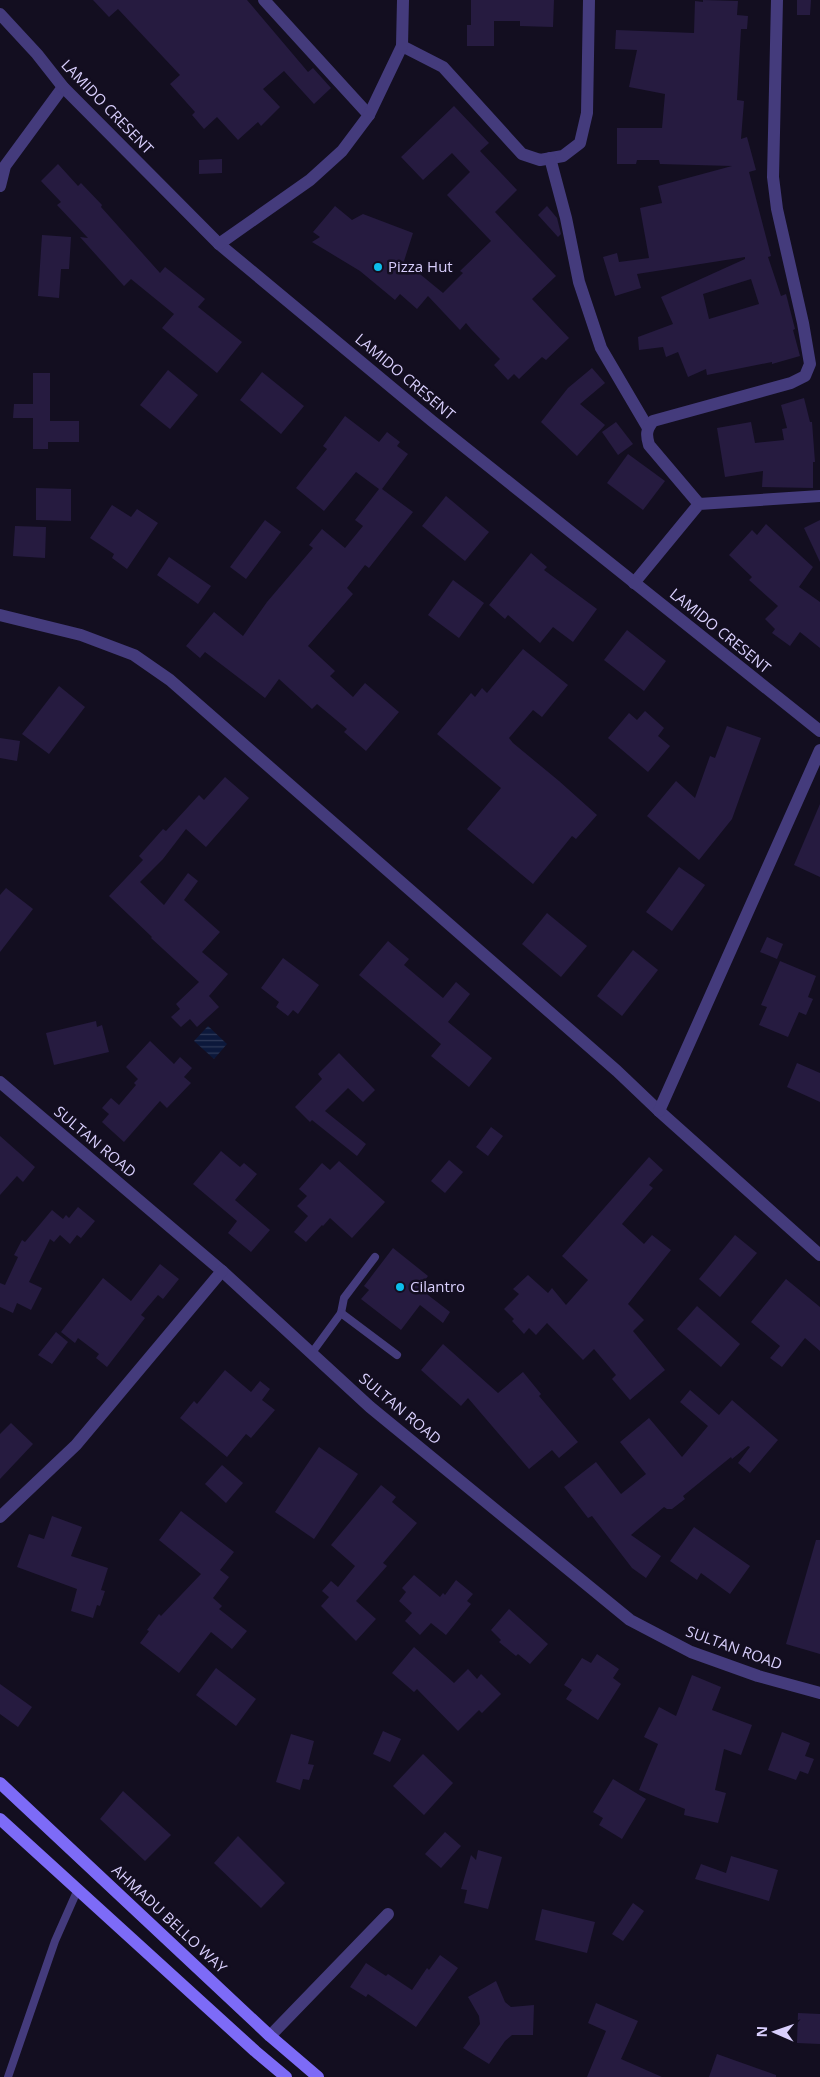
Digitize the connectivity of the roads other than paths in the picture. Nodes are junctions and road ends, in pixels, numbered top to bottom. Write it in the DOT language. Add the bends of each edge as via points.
graph roads {
  1 [pos="264,0"];
  2 [pos="403,0"];
  3 [pos="590,0"];
  4 [pos="776,0"];
  5 [pos="0,14"];
  6 [pos="402,46"];
  7 [pos="63,87"];
  8 [pos="369,116"];
  9 [pos="550,158"];
  10 [pos="0,186"];
  11 [pos="219,244"];
  12 [pos="648,428"];
  13 [pos="820,496"];
  14 [pos="699,504"];
  15 [pos="634,583"];
  16 [pos="0,615"];
  17 [pos="820,731"];
  18 [pos="820,750"];
  19 [pos="0,1082"];
  20 [pos="659,1111"];
  21 [pos="820,1255"];
  22 [pos="375,1257"];
  23 [pos="222,1272"];
  24 [pos="342,1313"];
  25 [pos="311,1354"];
  26 [pos="397,1355"];
  27 [pos="0,1517"];
  28 [pos="820,1693"];
  29 [pos="0,1783"];
  30 [pos="0,1819"];
  31 [pos="78,1889"];
  32 [pos="388,1914"];
  33 [pos="270,2036"];
  34 [pos="8,2077"];
  35 [pos="286,2077"];
  36 [pos="318,2077"];
  1 -- 8 [label="street"];
  2 -- 6 [label="street"];
  3 -- 9 [label="street" via="587,113 580,143 562,156"];
  4 -- 12 [label="street" via="773,177 810,364 805,376 791,383 653,421"];
  5 -- 7 [label="street, LAMIDO CRESENT"];
  6 -- 8 [label="street"];
  6 -- 9 [label="street" via="443,67 522,154 540,160"];
  7 -- 10 [label="street" via="5,166"];
  7 -- 11 [label="street, LAMIDO CRESENT"];
  8 -- 11 [label="street" via="342,151 310,180"];
  9 -- 12 [label="street" via="579,282 601,348"];
  11 -- 15 [label="street, LAMIDO CRESENT"];
  12 -- 14 [label="street" via="649,445"];
  13 -- 14 [label="street"];
  14 -- 15 [label="street"];
  15 -- 17 [label="street, LAMIDO CRESENT"];
  16 -- 20 [label="street" via="81,635 134,655 170,680"];
  18 -- 20 [label="street"];
  19 -- 23 [label="street, SULTAN ROAD"];
  20 -- 21 [label="street"];
  22 -- 24 [label="lane" via="344,1298"];
  23 -- 25 [label="street, SULTAN ROAD"];
  23 -- 27 [label="street" via="76,1445"];
  24 -- 25 [label="lane"];
  24 -- 26 [label="lane"];
  25 -- 28 [label="street, SULTAN ROAD" via="370,1407 630,1620 691,1652 758,1676"];
  29 -- 33 [label="main road, AHMADU BELLO WAY"];
  30 -- 31 [label="main road"];
  31 -- 34 [label="lane" via="55,1941"];
  31 -- 35 [label="main road"];
  32 -- 33 [label="street"];
  33 -- 36 [label="main road, AHMADU BELLO WAY"];
}
